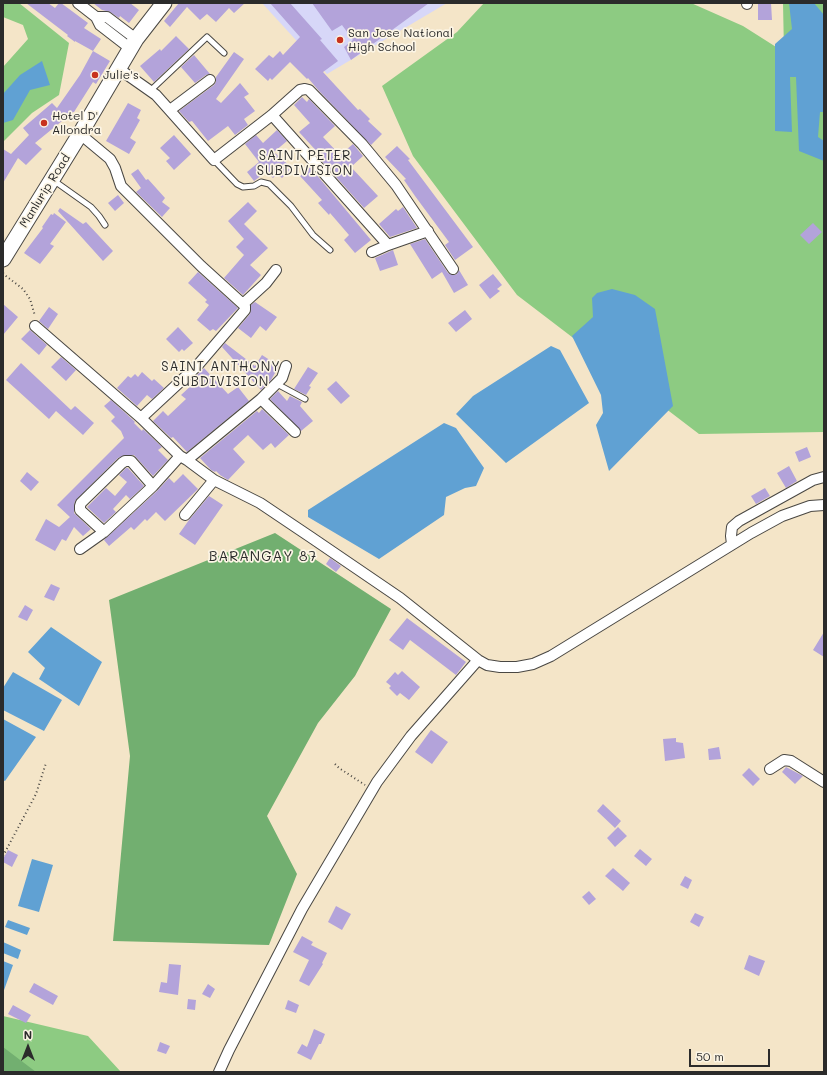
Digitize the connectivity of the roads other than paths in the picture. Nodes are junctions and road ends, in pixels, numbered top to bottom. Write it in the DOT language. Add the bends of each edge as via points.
graph roads {
  1 [pos="78,3"];
  2 [pos="164,3"];
  3 [pos="133,44"];
  4 [pos="224,53"];
  5 [pos="119,69"];
  6 [pos="210,80"];
  7 [pos="150,91"];
  8 [pos="170,110"];
  9 [pos="272,115"];
  10 [pos="80,134"];
  11 [pos="214,160"];
  12 [pos="52,179"];
  13 [pos="105,225"];
  14 [pos="428,231"];
  15 [pos="388,245"];
  16 [pos="330,250"];
  17 [pos="372,252"];
  18 [pos="3,259"];
  19 [pos="453,269"];
  20 [pos="276,270"];
  21 [pos="243,304"];
  22 [pos="35,326"];
  23 [pos="286,366"];
  24 [pos="277,384"];
  25 [pos="261,399"];
  26 [pos="304,399"];
  27 [pos="141,418"];
  28 [pos="295,432"];
  29 [pos="183,458"];
  30 [pos="824,477"];
  31 [pos="214,480"];
  32 [pos="153,486"];
  33 [pos="824,505"];
  34 [pos="184,515"];
  35 [pos="104,532"];
  36 [pos="732,544"];
  37 [pos="80,549"];
  38 [pos="478,660"];
  39 [pos="770,769"];
  40 [pos="824,782"];
  41 [pos="220,1072"];
  1 -- 3 [label="street" via="96,17 100,26"];
  2 -- 3 [label="main road, Manlurip Road"];
  3 -- 5 [label="main road, Manlurip Road"];
  4 -- 7 [label="lane" via="207,37"];
  5 -- 7 [label="street"];
  5 -- 10 [label="main road, Manlurip Road"];
  6 -- 8 [label="street"];
  7 -- 8 [label="street"];
  8 -- 11 [label="street"];
  9 -- 11 [label="street"];
  9 -- 14 [label="street" via="300,90 309,90 362,144 396,185"];
  9 -- 15 [label="street"];
  10 -- 12 [label="main road, Manlurip Road"];
  10 -- 21 [label="street" via="110,159 121,186"];
  11 -- 16 [label="lane" via="243,187 261,182 269,184"];
  12 -- 13 [label="lane" via="91,207"];
  12 -- 18 [label="main road, Manlurip Road"];
  14 -- 15 [label="street"];
  14 -- 19 [label="street"];
  15 -- 17 [label="street"];
  20 -- 21 [label="street"];
  21 -- 27 [label="street" via="245,310 197,366"];
  22 -- 27 [label="street"];
  23 -- 24 [label="street"];
  24 -- 25 [label="street"];
  24 -- 26 [label="lane"];
  25 -- 28 [label="street"];
  25 -- 29 [label="street"];
  27 -- 29 [label="street"];
  29 -- 31 [label="street"];
  29 -- 32 [label="street"];
  30 -- 36 [label="street" via="813,480 739,521 732,528"];
  31 -- 34 [label="street"];
  31 -- 38 [label="street" via="260,503 312,538 400,598"];
  32 -- 35 [label="street"];
  32 -- 35 [label="street" via="131,461 122,463 80,506 80,510"];
  33 -- 36 [label="street" via="810,506 782,516"];
  35 -- 37 [label="street"];
  36 -- 38 [label="street" via="551,656 533,664 517,667 487,665"];
  38 -- 41 [label="street" via="411,736 373,790 299,915"];
  39 -- 40 [label="street" via="784,760 791,761"];
}
